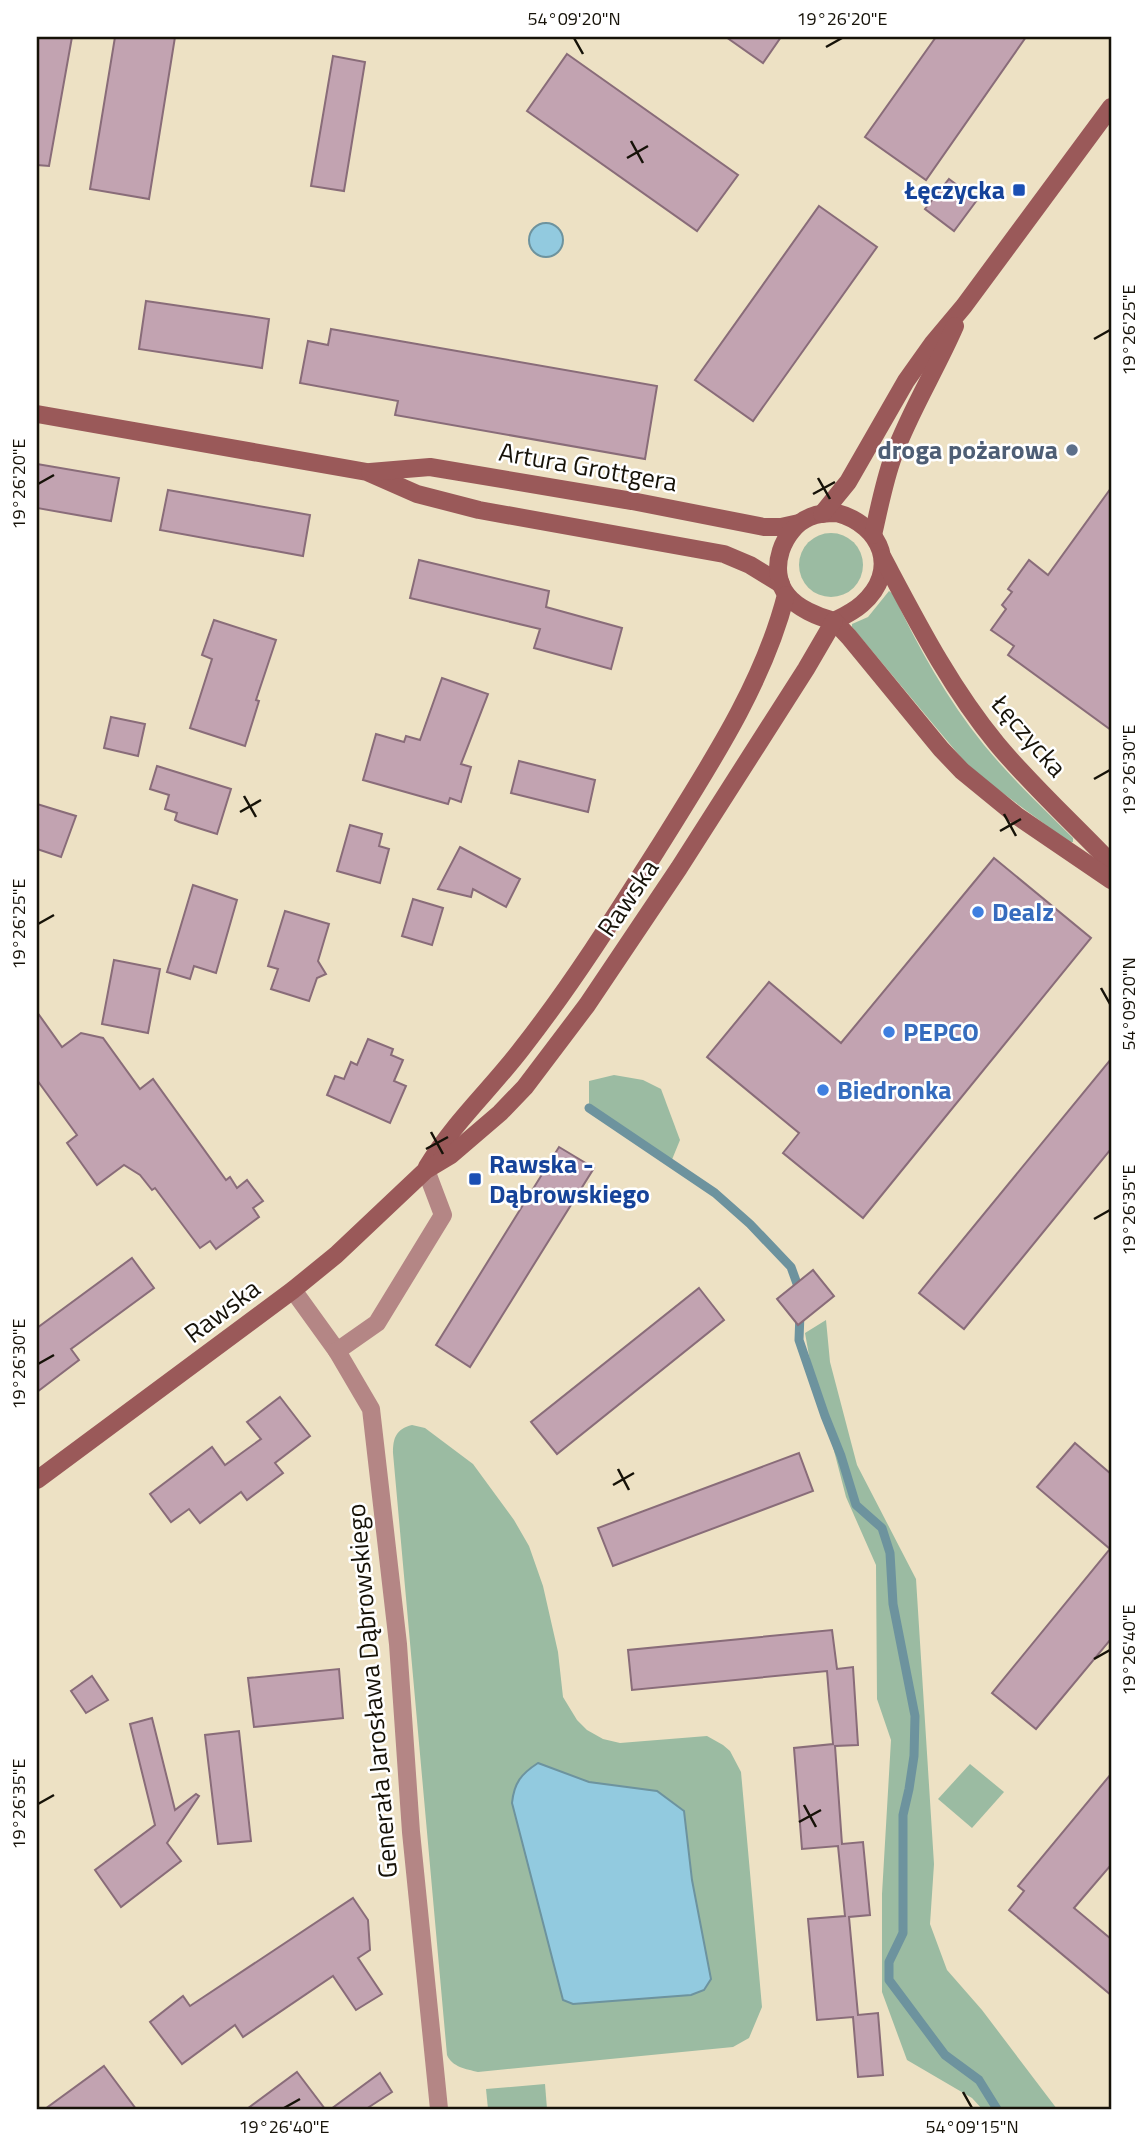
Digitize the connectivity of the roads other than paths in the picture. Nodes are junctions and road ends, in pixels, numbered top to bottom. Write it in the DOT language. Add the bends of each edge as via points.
graph roads {
  1 [pos="1111,107"];
  2 [pos="964,306"];
  3 [pos="37,414"];
  4 [pos="367,472"];
  5 [pos="822,514"];
  6 [pos="799,523"];
  7 [pos="873,535"];
  8 [pos="883,558"];
  9 [pos="784,589"];
  10 [pos="834,621"];
  11 [pos="1111,863"];
  12 [pos="1111,880"];
  13 [pos="426,1170"];
  14 [pos="293,1290"];
  15 [pos="337,1351"];
  16 [pos="37,1480"];
  17 [pos="439,2109"];
  1 -- 2 [label="street"];
  2 -- 5 [label="street" via="906,381 849,482"];
  2 -- 7 [label="street" via="894,455"];
  3 -- 4 [label="street, Artura Grottgera"];
  4 -- 6 [label="street, Artura Grottgera" via="430,467 764,527"];
  4 -- 9 [label="street, Artura Grottgera" via="417,494 479,510 724,554 750,565"];
  5 -- 6 [label="street"];
  5 -- 7 [label="street" via="851,517"];
  6 -- 9 [label="street" via="780,551 778,568"];
  7 -- 8 [label="street"];
  8 -- 10 [label="street" via="881,578 873,592 852,612"];
  8 -- 11 [label="street, Łęczycka" via="957,690 997,743"];
  9 -- 10 [label="street" via="805,609"];
  9 -- 13 [label="street, Rawska" via="776,634 763,664 678,816 544,1020 447,1136"];
  10 -- 12 [label="street" via="962,771 1017,816"];
  10 -- 13 [label="street, Rawska" via="680,868 541,1069 500,1113"];
  13 -- 14 [label="street, Rawska"];
  13 -- 15 [label="street" via="443,1215 377,1323"];
  14 -- 15 [label="street, Generała Jarosława Dąbrowskiego"];
  14 -- 16 [label="street, Rawska"];
  15 -- 17 [label="street, Generała Jarosława Dąbrowskiego" via="371,1409 398,1644 411,1832"];
}
